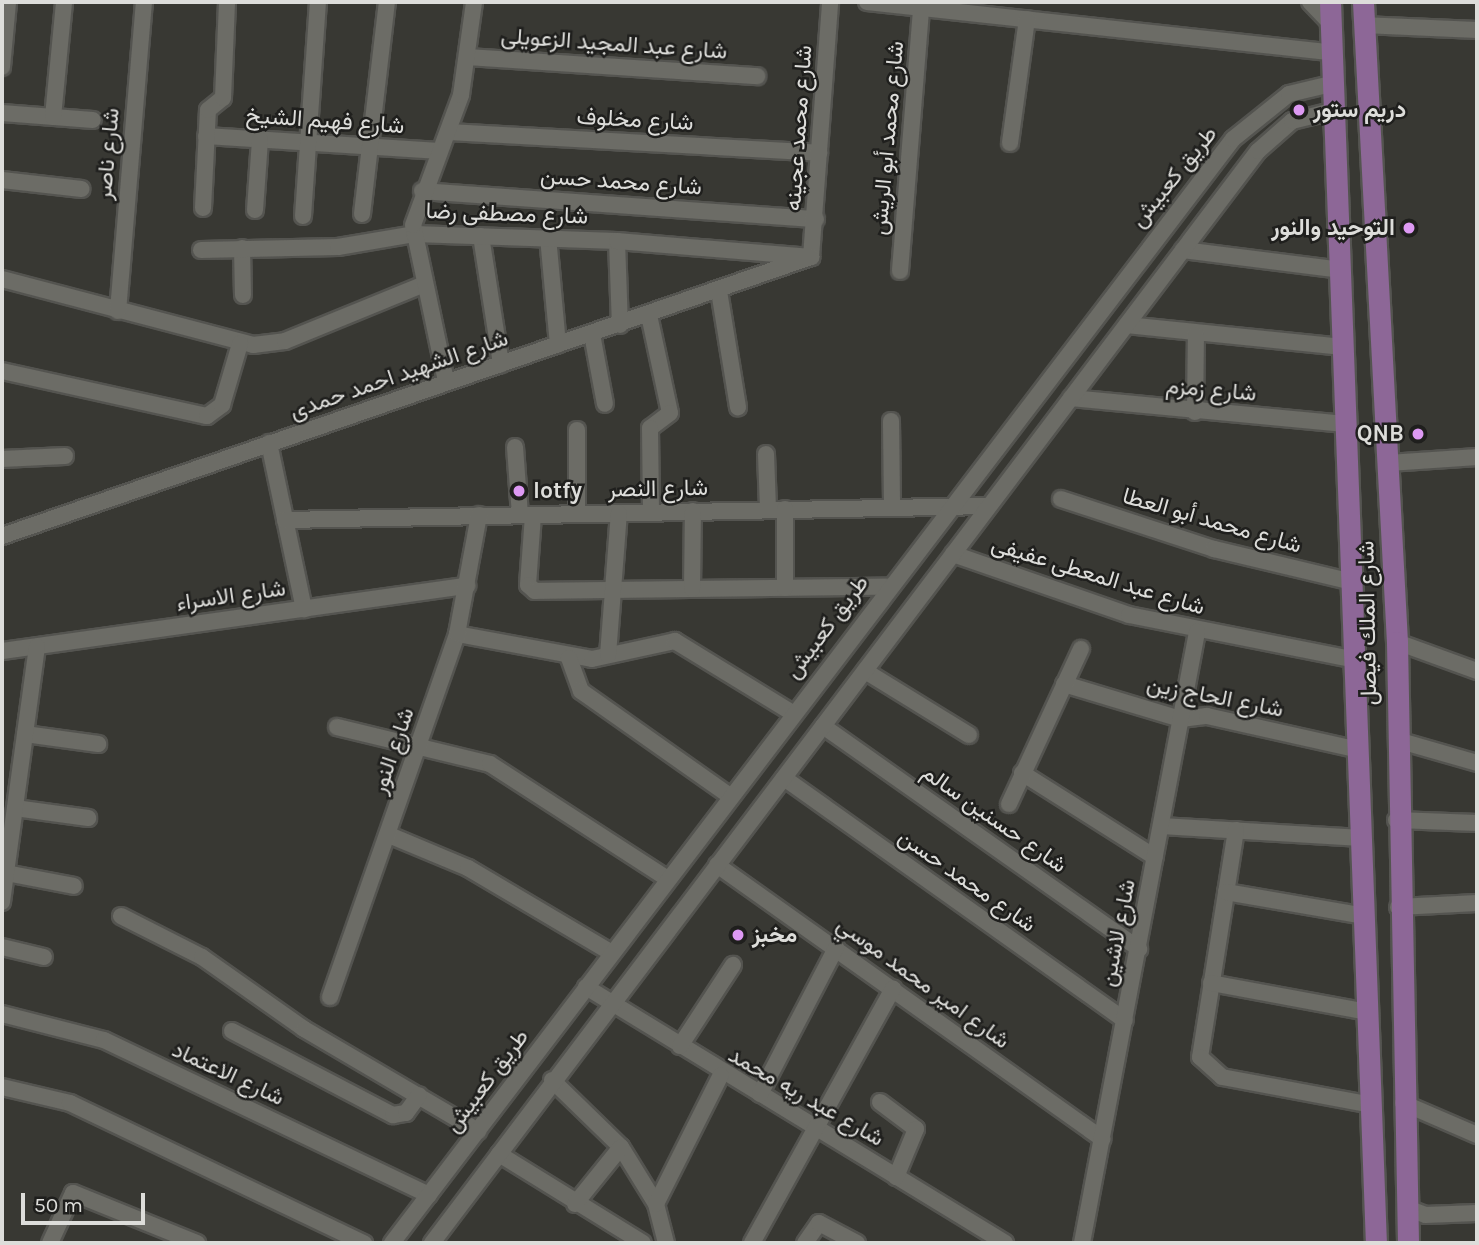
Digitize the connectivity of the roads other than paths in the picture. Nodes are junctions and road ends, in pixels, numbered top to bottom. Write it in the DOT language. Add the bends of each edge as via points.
graph roads {
  1 [pos="8,2"];
  2 [pos="64,2"];
  3 [pos="144,2"];
  4 [pos="227,2"];
  5 [pos="318,2"];
  6 [pos="387,2"];
  7 [pos="474,2"];
  8 [pos="830,2"];
  9 [pos="867,2"];
  10 [pos="1310,2"];
  11 [pos="1329,2"];
  12 [pos="1363,2"];
  13 [pos="966,7"];
  14 [pos="921,8"];
  15 [pos="1027,19"];
  16 [pos="1331,24"];
  17 [pos="1364,25"];
  18 [pos="1477,30"];
  19 [pos="1333,53"];
  20 [pos="468,57"];
  21 [pos="2,66"];
  22 [pos="757,76"];
  23 [pos="1335,83"];
  24 [pos="1336,110"];
  25 [pos="2,113"];
  26 [pos="53,117"];
  27 [pos="93,121"];
  28 [pos="449,132"];
  29 [pos="206,136"];
  30 [pos="260,140"];
  31 [pos="308,142"];
  32 [pos="1010,143"];
  33 [pos="370,146"];
  34 [pos="440,150"];
  35 [pos="819,153"];
  36 [pos="2,180"];
  37 [pos="81,189"];
  38 [pos="422,191"];
  39 [pos="203,208"];
  40 [pos="255,210"];
  41 [pos="362,214"];
  42 [pos="303,216"];
  43 [pos="816,219"];
  44 [pos="414,234"];
  45 [pos="481,236"];
  46 [pos="548,237"];
  47 [pos="617,241"];
  48 [pos="242,248"];
  49 [pos="201,250"];
  50 [pos="1183,250"];
  51 [pos="811,257"];
  52 [pos="1342,270"];
  53 [pos="900,271"];
  54 [pos="2,279"];
  55 [pos="425,284"];
  56 [pos="1118,284"];
  57 [pos="719,291"];
  58 [pos="243,295"];
  59 [pos="1143,303"];
  60 [pos="118,311"];
  61 [pos="649,315"];
  62 [pos="620,325"];
  63 [pos="1127,325"];
  64 [pos="592,334"];
  65 [pos="1196,335"];
  66 [pos="240,344"];
  67 [pos="558,345"];
  68 [pos="1345,347"];
  69 [pos="501,364"];
  70 [pos="2,371"];
  71 [pos="446,381"];
  72 [pos="1071,398"];
  73 [pos="605,404"];
  74 [pos="738,407"];
  75 [pos="1195,412"];
  76 [pos="891,421"];
  77 [pos="1348,424"];
  78 [pos="577,430"];
  79 [pos="269,443"];
  80 [pos="515,447"];
  81 [pos="766,454"];
  82 [pos="65,456"];
  83 [pos="1477,457"];
  84 [pos="2,459"];
  85 [pos="1390,463"];
  86 [pos="1061,499"];
  87 [pos="950,506"];
  88 [pos="989,506"];
  89 [pos="891,507"];
  90 [pos="768,509"];
  91 [pos="785,509"];
  92 [pos="693,511"];
  93 [pos="652,512"];
  94 [pos="619,513"];
  95 [pos="577,514"];
  96 [pos="479,515"];
  97 [pos="526,515"];
  98 [pos="285,520"];
  99 [pos="2,536"];
  100 [pos="953,554"];
  101 [pos="1353,582"];
  102 [pos="467,586"];
  103 [pos="886,587"];
  104 [pos="785,588"];
  105 [pos="692,589"];
  106 [pos="613,590"];
  107 [pos="304,609"];
  108 [pos="1197,632"];
  109 [pos="457,634"];
  110 [pos="1397,642"];
  111 [pos="37,646"];
  112 [pos="1081,649"];
  113 [pos="2,651"];
  114 [pos="608,655"];
  115 [pos="569,658"];
  116 [pos="1356,660"];
  117 [pos="865,671"];
  118 [pos="1477,671"];
  119 [pos="1064,684"];
  120 [pos="791,712"];
  121 [pos="1181,719"];
  122 [pos="823,726"];
  123 [pos="337,727"];
  124 [pos="25,734"];
  125 [pos="969,735"];
  126 [pos="1396,740"];
  127 [pos="98,744"];
  128 [pos="418,747"];
  129 [pos="1359,750"];
  130 [pos="1477,763"];
  131 [pos="1022,773"];
  132 [pos="784,778"];
  133 [pos="730,796"];
  134 [pos="1009,804"];
  135 [pos="15,808"];
  136 [pos="88,818"];
  137 [pos="1396,820"];
  138 [pos="1477,823"];
  139 [pos="1161,826"];
  140 [pos="1236,830"];
  141 [pos="389,835"];
  142 [pos="1362,838"];
  143 [pos="1156,857"];
  144 [pos="717,865"];
  145 [pos="6,873"];
  146 [pos="668,879"];
  147 [pos="74,886"];
  148 [pos="1226,892"];
  149 [pos="2,902"];
  150 [pos="1477,903"];
  151 [pos="1398,907"];
  152 [pos="121,916"];
  153 [pos="1365,916"];
  154 [pos="2,947"];
  155 [pos="836,948"];
  156 [pos="1139,949"];
  157 [pos="612,953"];
  158 [pos="44,957"];
  159 [pos="733,965"];
  160 [pos="1210,982"];
  161 [pos="586,987"];
  162 [pos="893,989"];
  163 [pos="330,997"];
  164 [pos="613,1004"];
  165 [pos="1368,1012"];
  166 [pos="2,1014"];
  167 [pos="1125,1020"];
  168 [pos="232,1031"];
  169 [pos="680,1046"];
  170 [pos="721,1075"];
  171 [pos="552,1080"];
  172 [pos="2,1087"];
  173 [pos="760,1094"];
  174 [pos="419,1096"];
  175 [pos="880,1102"];
  176 [pos="1403,1103"];
  177 [pos="1371,1105"];
  178 [pos="816,1128"];
  179 [pos="478,1131"];
  180 [pos="1477,1135"];
  181 [pos="1102,1139"];
  182 [pos="621,1147"];
  183 [pos="499,1154"];
  184 [pos="896,1177"];
  185 [pos="429,1195"];
  186 [pos="575,1204"];
  187 [pos="656,1204"];
  188 [pos="1407,1208"];
  189 [pos="1477,1213"];
  190 [pos="980,1228"];
  191 [pos="179,1240"];
  192 [pos="436,1242"];
  193 [pos="50,1243"];
  194 [pos="197,1243"];
  195 [pos="364,1243"];
  196 [pos="392,1243"];
  197 [pos="643,1243"];
  198 [pos="666,1243"];
  199 [pos="752,1243"];
  200 [pos="805,1243"];
  201 [pos="857,1243"];
  202 [pos="972,1243"];
  203 [pos="1005,1243"];
  204 [pos="1082,1243"];
  205 [pos="1376,1243"];
  206 [pos="1408,1243"];
  1 -- 21 [label="street"];
  2 -- 26 [label="street"];
  3 -- 60 [label="street, شارع ناصر"];
  4 -- 29 [label="street" via="223,98 208,110"];
  5 -- 31 [label="street"];
  6 -- 33 [label="street"];
  7 -- 20 [label="street"];
  8 -- 35 [label="street, شارع محمد عجينه"];
  9 -- 14 [label="street"];
  10 -- 16 [label="street"];
  11 -- 16 [label="main road, شارع الملك فيصل"];
  12 -- 17 [label="main road, شارع الملك فيصل"];
  13 -- 14 [label="street"];
  13 -- 15 [label="street"];
  14 -- 53 [label="street, شارع محمد أبو الريش"];
  15 -- 19 [label="street"];
  15 -- 32 [label="street"];
  16 -- 19 [label="main road, شارع الملك فيصل"];
  17 -- 18 [label="street"];
  17 -- 85 [label="main road, شارع الملك فيصل"];
  19 -- 23 [label="main road, شارع الملك فيصل"];
  20 -- 22 [label="street, شارع عبد المجيد الزعويلى"];
  20 -- 28 [label="street"];
  23 -- 24 [label="main road, شارع الملك فيصل"];
  23 -- 56 [label="street, طريق كعبيش" via="1289,94 1250,121"];
  24 -- 50 [label="street" via="1292,121 1273,134"];
  24 -- 52 [label="main road, شارع الملك فيصل"];
  25 -- 26 [label="street"];
  26 -- 27 [label="street"];
  28 -- 34 [label="street"];
  28 -- 35 [label="street, شارع مخلوف"];
  29 -- 30 [label="street, شارع فهيم الشيخ"];
  29 -- 39 [label="street"];
  30 -- 31 [label="street, شارع فهيم الشيخ"];
  30 -- 40 [label="street"];
  31 -- 33 [label="street, شارع فهيم الشيخ"];
  31 -- 42 [label="street"];
  33 -- 34 [label="street, شارع فهيم الشيخ"];
  33 -- 41 [label="street"];
  34 -- 38 [label="street"];
  35 -- 43 [label="street, شارع محمد عجينه"];
  36 -- 37 [label="street"];
  38 -- 43 [label="street, شارع محمد حسن"];
  38 -- 44 [label="street"];
  43 -- 51 [label="street, شارع محمد عجينه"];
  44 -- 45 [label="street, شارع مصطفى رضا"];
  44 -- 48 [label="street, شارع مصطفى رضا" via="338,247"];
  44 -- 55 [label="street"];
  45 -- 46 [label="street, شارع مصطفى رضا"];
  45 -- 69 [label="street"];
  46 -- 47 [label="street, شارع مصطفى رضا"];
  46 -- 67 [label="street"];
  47 -- 51 [label="street, شارع مصطفى رضا"];
  47 -- 62 [label="street"];
  48 -- 49 [label="street, شارع مصطفى رضا"];
  48 -- 58 [label="street"];
  50 -- 52 [label="street"];
  50 -- 59 [label="street"];
  51 -- 57 [label="street, شارع الشهيد احمد حمدى"];
  52 -- 68 [label="main road, شارع الملك فيصل"];
  54 -- 60 [label="street"];
  55 -- 66 [label="street" via="285,341"];
  55 -- 71 [label="street"];
  56 -- 59 [label="street"];
  56 -- 87 [label="street, طريق كعبيش"];
  57 -- 61 [label="street, شارع الشهيد احمد حمدى"];
  57 -- 74 [label="street"];
  59 -- 63 [label="street"];
  60 -- 66 [label="street"];
  61 -- 62 [label="street, شارع الشهيد احمد حمدى"];
  61 -- 93 [label="street" via="670,413 650,428"];
  62 -- 64 [label="street, شارع الشهيد احمد حمدى"];
  63 -- 65 [label="street"];
  63 -- 72 [label="street"];
  64 -- 67 [label="street, شارع الشهيد احمد حمدى"];
  64 -- 73 [label="street"];
  65 -- 68 [label="street"];
  65 -- 75 [label="street"];
  66 -- 70 [label="street" via="222,405 206,416"];
  67 -- 69 [label="street, شارع الشهيد احمد حمدى"];
  68 -- 77 [label="main road, شارع الملك فيصل"];
  69 -- 71 [label="street, شارع الشهيد احمد حمدى"];
  71 -- 79 [label="street, شارع الشهيد احمد حمدى"];
  72 -- 75 [label="street, شارع زمزم"];
  72 -- 88 [label="street"];
  75 -- 77 [label="street, شارع زمزم"];
  76 -- 89 [label="street"];
  77 -- 101 [label="main road, شارع الملك فيصل"];
  78 -- 95 [label="street"];
  79 -- 98 [label="street"];
  79 -- 99 [label="street, شارع الشهيد احمد حمدى"];
  80 -- 97 [label="street"];
  81 -- 90 [label="street"];
  82 -- 84 [label="street"];
  83 -- 85 [label="street"];
  85 -- 110 [label="main road, شارع الملك فيصل"];
  86 -- 101 [label="street, شارع محمد أبو العطا" via="1214,549"];
  87 -- 88 [label="street, شارع النصر"];
  87 -- 89 [label="street, شارع النصر"];
  87 -- 103 [label="street, طريق كعبيش"];
  88 -- 100 [label="street"];
  89 -- 91 [label="street, شارع النصر"];
  90 -- 91 [label="street, شارع النصر"];
  90 -- 92 [label="street, شارع النصر"];
  91 -- 104 [label="street"];
  92 -- 93 [label="street, شارع النصر"];
  92 -- 105 [label="street"];
  93 -- 94 [label="street, شارع النصر"];
  94 -- 95 [label="street, شارع النصر"];
  94 -- 106 [label="street"];
  95 -- 97 [label="street, شارع النصر"];
  96 -- 97 [label="street, شارع النصر"];
  96 -- 98 [label="street, شارع النصر"];
  96 -- 102 [label="street, شارع النور"];
  97 -- 106 [label="street" via="528,585 535,591"];
  98 -- 107 [label="street"];
  100 -- 108 [label="street, شارع عبد المعطى عفيفى" via="1062,594"];
  100 -- 117 [label="street"];
  101 -- 116 [label="main road, شارع الملك فيصل"];
  102 -- 107 [label="street, شارع الاسراء"];
  102 -- 109 [label="street, شارع النور"];
  103 -- 104 [label="street"];
  103 -- 120 [label="street, طريق كعبيش"];
  104 -- 105 [label="street"];
  105 -- 106 [label="street"];
  106 -- 114 [label="street"];
  107 -- 111 [label="street, شارع الاسراء"];
  108 -- 116 [label="street, شارع عبد المعطى عفيفى"];
  108 -- 121 [label="street, شارع لاشين"];
  109 -- 115 [label="street"];
  109 -- 128 [label="street, شارع النور"];
  110 -- 118 [label="street"];
  110 -- 126 [label="main road, شارع الملك فيصل"];
  111 -- 113 [label="street, شارع الاسراء"];
  111 -- 124 [label="street"];
  112 -- 119 [label="street"];
  114 -- 115 [label="street"];
  114 -- 120 [label="street" via="675,641"];
  115 -- 133 [label="street" via="581,691"];
  116 -- 129 [label="main road, شارع الملك فيصل"];
  117 -- 122 [label="street"];
  117 -- 125 [label="street"];
  119 -- 121 [label="street, شارع الحاج زين"];
  119 -- 131 [label="street"];
  120 -- 133 [label="street, طريق كعبيش"];
  121 -- 129 [label="street, شارع الحاج زين" via="1207,716"];
  121 -- 139 [label="street, شارع لاشين"];
  122 -- 132 [label="street"];
  122 -- 156 [label="street, شارع حسنين سالم"];
  123 -- 128 [label="street"];
  124 -- 127 [label="street"];
  124 -- 135 [label="street"];
  126 -- 130 [label="street"];
  126 -- 137 [label="main road, شارع الملك فيصل"];
  128 -- 141 [label="street, شارع النور"];
  128 -- 146 [label="street" via="503,770"];
  129 -- 142 [label="main road, شارع الملك فيصل"];
  131 -- 134 [label="street"];
  131 -- 143 [label="street"];
  132 -- 144 [label="street"];
  132 -- 167 [label="street, شارع محمد حسن"];
  133 -- 146 [label="street, طريق كعبيش"];
  135 -- 136 [label="street"];
  135 -- 145 [label="street"];
  137 -- 138 [label="street"];
  137 -- 151 [label="main road, شارع الملك فيصل"];
  139 -- 140 [label="street"];
  139 -- 143 [label="street, شارع لاشين"];
  140 -- 142 [label="street"];
  140 -- 148 [label="street"];
  141 -- 157 [label="street" via="468,867"];
  141 -- 163 [label="street, شارع النور"];
  142 -- 153 [label="main road, شارع الملك فيصل"];
  143 -- 156 [label="street, شارع لاشين"];
  144 -- 155 [label="street, شارع امير محمد موسي"];
  144 -- 164 [label="street"];
  145 -- 147 [label="street"];
  145 -- 149 [label="street"];
  146 -- 157 [label="street, طريق كعبيش"];
  148 -- 153 [label="street"];
  148 -- 160 [label="street"];
  150 -- 151 [label="street"];
  151 -- 176 [label="main road, شارع الملك فيصل"];
  152 -- 174 [label="street" via="202,957 293,1022"];
  153 -- 165 [label="main road, شارع الملك فيصل"];
  154 -- 158 [label="street"];
  155 -- 162 [label="street, شارع امير محمد موسي"];
  155 -- 173 [label="street"];
  156 -- 167 [label="street, شارع لاشين"];
  157 -- 161 [label="street, طريق كعبيش"];
  159 -- 169 [label="street"];
  160 -- 165 [label="street"];
  160 -- 177 [label="street" via="1199,1057 1207,1070"];
  161 -- 164 [label="street, شارع عبد ريه محمد"];
  161 -- 179 [label="street, طريق كعبيش"];
  162 -- 178 [label="street"];
  162 -- 181 [label="street, شارع امير محمد موسي"];
  164 -- 169 [label="street, شارع عبد ريه محمد"];
  164 -- 171 [label="street"];
  165 -- 177 [label="main road, شارع الملك فيصل"];
  166 -- 185 [label="street, شارع الاعتماد" via="104,1040"];
  167 -- 181 [label="street, شارع لاشين"];
  168 -- 174 [label="street" via="393,1115 406,1113"];
  169 -- 170 [label="street, شارع عبد ريه محمد"];
  170 -- 173 [label="street, شارع عبد ريه محمد"];
  170 -- 187 [label="street"];
  171 -- 182 [label="street"];
  171 -- 183 [label="street"];
  172 -- 195 [label="street" via="70,1103"];
  173 -- 178 [label="street, شارع عبد ريه محمد"];
  174 -- 179 [label="street"];
  175 -- 184 [label="street" via="916,1129"];
  176 -- 180 [label="street"];
  176 -- 188 [label="main road, شارع الملك فيصل"];
  177 -- 205 [label="main road, شارع الملك فيصل"];
  178 -- 184 [label="street, شارع عبد ريه محمد"];
  178 -- 199 [label="street"];
  179 -- 185 [label="street, طريق كعبيش"];
  181 -- 204 [label="street, شارع لاشين"];
  182 -- 186 [label="street"];
  182 -- 187 [label="street"];
  183 -- 186 [label="street"];
  183 -- 192 [label="street"];
  184 -- 190 [label="street, شارع عبد ريه محمد"];
  185 -- 196 [label="street, طريق كعبيش"];
  186 -- 197 [label="street"];
  187 -- 198 [label="street"];
  188 -- 189 [label="street" via="1425,1215"];
  188 -- 206 [label="main road, شارع الملك فيصل"];
  190 -- 202 [label="street"];
  190 -- 203 [label="street, شارع عبد ريه محمد"];
  191 -- 193 [label="street" via="73,1193"];
  191 -- 194 [label="street"];
  200 -- 201 [label="street" via="819,1223"];
}
